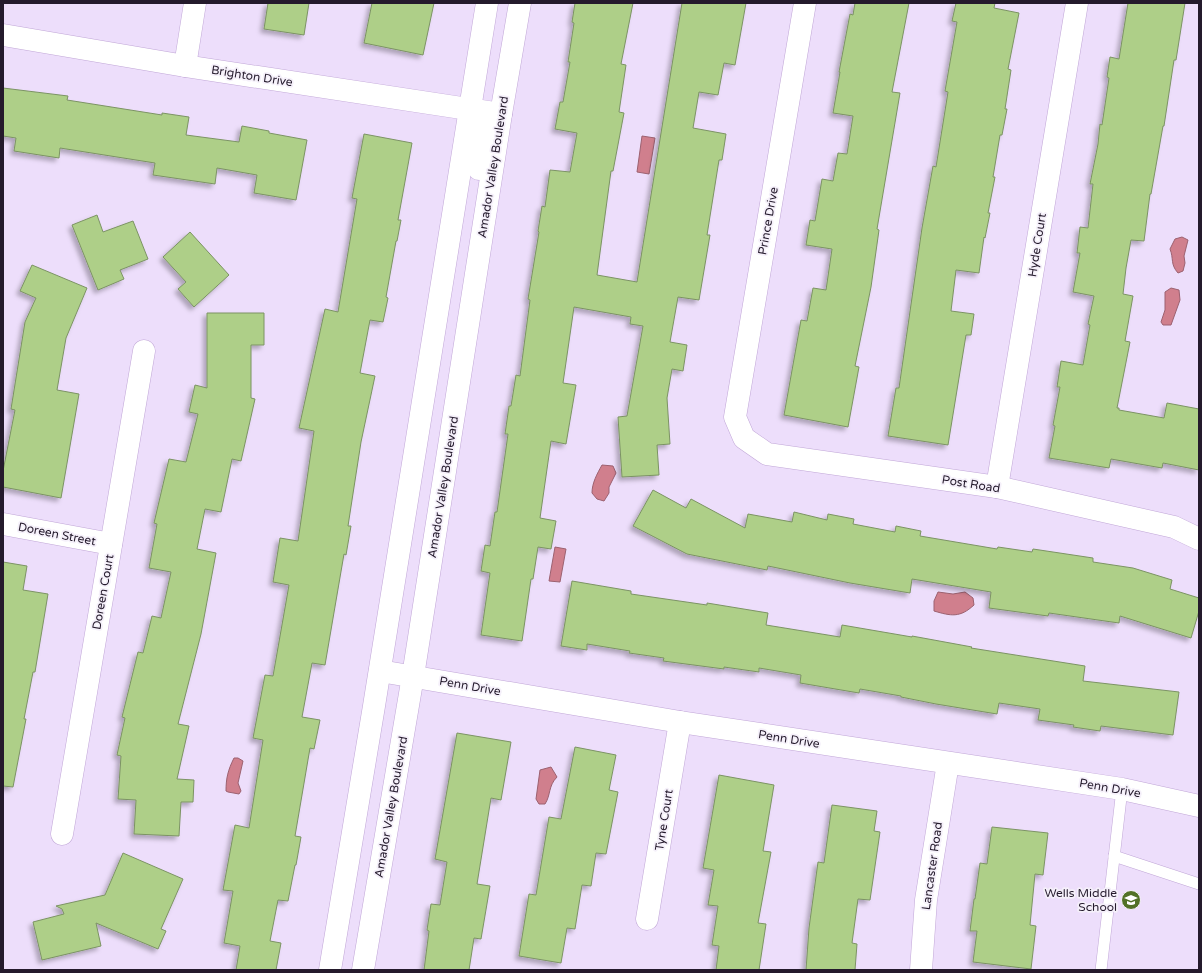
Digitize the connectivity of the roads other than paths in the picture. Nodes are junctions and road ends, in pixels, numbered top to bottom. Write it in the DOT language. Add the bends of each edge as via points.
graph roads {
  1 [pos="194,3"];
  2 [pos="487,3"];
  3 [pos="520,3"];
  4 [pos="804,3"];
  5 [pos="1077,3"];
  6 [pos="3,35"];
  7 [pos="185,66"];
  8 [pos="469,109"];
  9 [pos="501,114"];
  10 [pos="473,297"];
  11 [pos="144,351"];
  12 [pos="744,438"];
  13 [pos="997,487"];
  14 [pos="3,524"];
  15 [pos="1199,539"];
  16 [pos="112,544"];
  17 [pos="380,671"];
  18 [pos="413,676"];
  19 [pos="680,722"];
  20 [pos="948,763"];
  21 [pos="1122,789"];
  22 [pos="1199,806"];
  23 [pos="62,834"];
  24 [pos="1114,856"];
  25 [pos="1199,884"];
  26 [pos="647,919"];
  27 [pos="330,970"];
  28 [pos="363,970"];
  29 [pos="920,970"];
  30 [pos="1100,970"];
  1 -- 7 [label="street"];
  2 -- 8 [label="street"];
  3 -- 9 [label="street, Amador Valley Boulevard"];
  4 -- 12 [label="street, Prince Drive" via="735,417"];
  5 -- 13 [label="street, Hyde Court"];
  6 -- 7 [label="street, Brighton Drive"];
  7 -- 8 [label="street, Brighton Drive"];
  8 -- 9 [label="street, Brighton Drive"];
  8 -- 10 [label="street" via="481,131 482,150 460,281 464,293"];
  8 -- 17 [label="street"];
  9 -- 10 [label="street, Amador Valley Boulevard"];
  10 -- 18 [label="street, Amador Valley Boulevard"];
  11 -- 16 [label="street, Doreen Court"];
  12 -- 13 [label="street, Post Road" via="767,454"];
  13 -- 15 [label="street, Post Road" via="1174,527"];
  14 -- 16 [label="street, Doreen Street"];
  16 -- 23 [label="street, Doreen Court"];
  17 -- 18 [label="street, Penn Drive"];
  17 -- 27 [label="street"];
  18 -- 19 [label="street, Penn Drive"];
  18 -- 28 [label="street, Amador Valley Boulevard"];
  19 -- 20 [label="street, Penn Drive"];
  19 -- 26 [label="street, Tyne Court"];
  20 -- 21 [label="street, Penn Drive"];
  20 -- 29 [label="street, Lancaster Road" via="926,900"];
  21 -- 22 [label="street, Penn Drive"];
  21 -- 24 [label="lane"];
  24 -- 25 [label="lane"];
  24 -- 30 [label="lane"];
}
